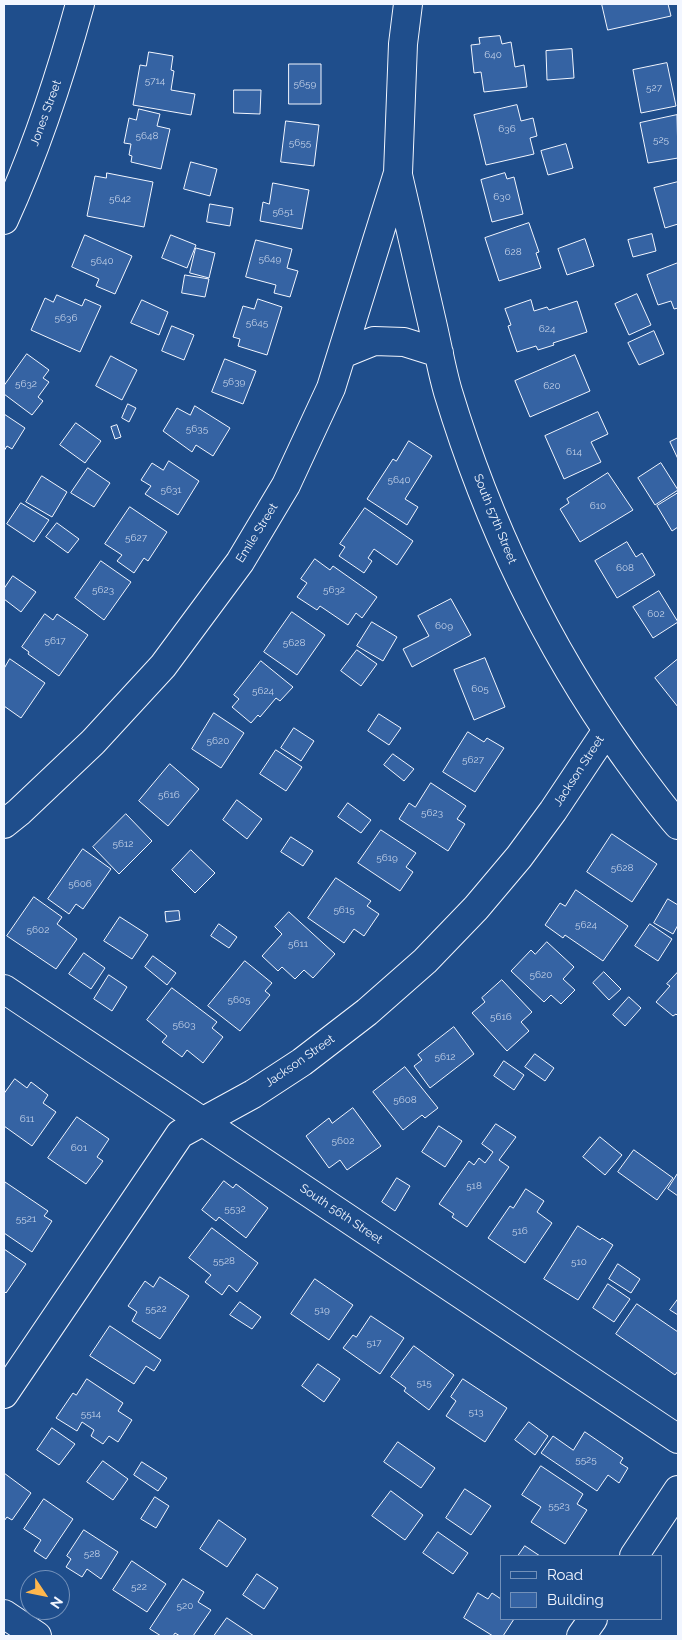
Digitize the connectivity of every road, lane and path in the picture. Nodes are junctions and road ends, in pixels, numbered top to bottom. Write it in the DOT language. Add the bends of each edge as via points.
graph roads {
  1 [pos="80,4"];
  2 [pos="408,4"];
  3 [pos="398,174"];
  4 [pos="4,220"];
  5 [pos="439,353"];
  6 [pos="342,354"];
  7 [pos="607,730"];
  8 [pos="4,824"];
  9 [pos="678,825"];
  10 [pos="4,989"];
  11 [pos="203,1122"];
  12 [pos="4,1394"];
  13 [pos="678,1438"];
  14 [pos="678,1490"];
  15 [pos="635,1555"];
  16 [pos="4,1614"];
  17 [pos="592,1620"];
  18 [pos="38,1636"];
  19 [pos="581,1636"];
  1 -- 4 [label="street, Jones Street" via="54,94"];
  2 -- 3 [label="street"];
  3 -- 5 [label="street, South 57th Street"];
  3 -- 6 [label="street, Emile Street"];
  5 -- 6 [label="street" via="404,342 374,341"];
  5 -- 7 [label="street, South 57th Street" via="478,480 508,553 541,622"];
  6 -- 8 [label="street, Emile Street" via="331,388 286,485 240,562 156,673 93,742"];
  7 -- 9 [label="street, South 57th Street"];
  7 -- 11 [label="street, Jackson Street" via="519,857 476,908 424,961 367,1012 302,1062"];
  10 -- 11 [label="street, South 56th Street"];
  11 -- 12 [label="street, Jackson Street" via="180,1134"];
  11 -- 13 [label="street, South 56th Street"];
  14 -- 15 [label="street"];
  16 -- 18 [label="street"];
  17 -- 19 [label="street"];
}
